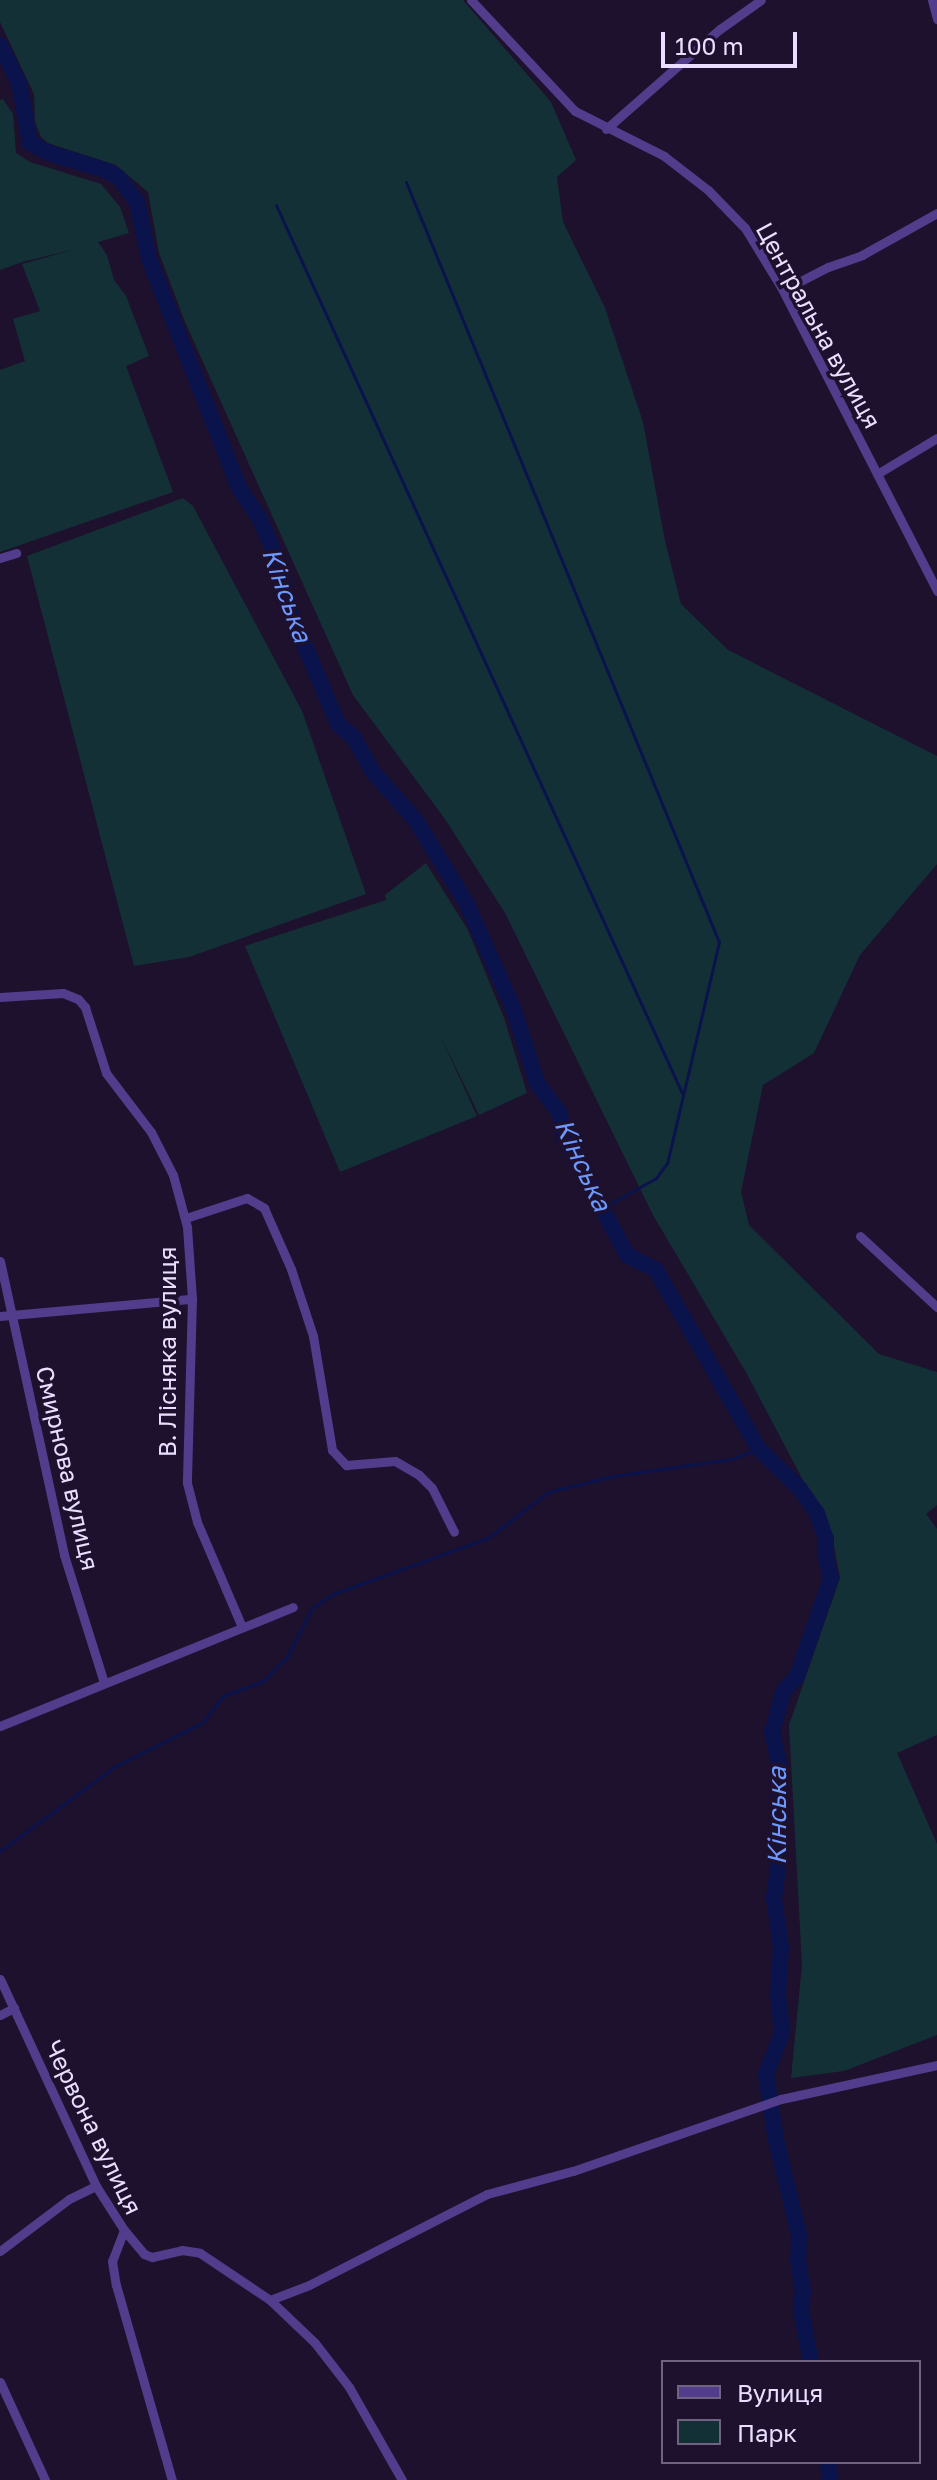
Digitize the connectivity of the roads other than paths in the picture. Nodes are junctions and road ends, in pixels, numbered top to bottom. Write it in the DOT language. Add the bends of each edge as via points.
graph roads {
  1 [pos="471,0"];
  2 [pos="761,0"];
  3 [pos="932,0"];
  4 [pos="937,19"];
  5 [pos="606,129"];
  6 [pos="937,213"];
  7 [pos="783,290"];
  8 [pos="937,438"];
  9 [pos="877,474"];
  10 [pos="16,553"];
  11 [pos="0,558"];
  12 [pos="937,591"];
  13 [pos="0,997"];
  14 [pos="186,1218"];
  15 [pos="860,1236"];
  16 [pos="0,1261"];
  17 [pos="192,1299"];
  18 [pos="937,1307"];
  19 [pos="12,1315"];
  20 [pos="0,1316"];
  21 [pos="454,1532"];
  22 [pos="293,1607"];
  23 [pos="242,1627"];
  24 [pos="104,1683"];
  25 [pos="0,1726"];
  26 [pos="0,1979"];
  27 [pos="14,2008"];
  28 [pos="0,2015"];
  29 [pos="937,2065"];
  30 [pos="96,2186"];
  31 [pos="124,2230"];
  32 [pos="0,2251"];
  33 [pos="270,2300"];
  34 [pos="0,2382"];
  35 [pos="45,2480"];
  36 [pos="172,2480"];
  37 [pos="402,2480"];
  1 -- 5 [label="street, Центральна вулиця" via="575,111"];
  2 -- 5 [label="street"];
  3 -- 4 [label="street"];
  5 -- 7 [label="street, Центральна вулиця" via="664,156 708,190 745,228"];
  6 -- 7 [label="street" via="862,255"];
  7 -- 9 [label="street, Центральна вулиця"];
  8 -- 9 [label="street"];
  9 -- 12 [label="street, Центральна вулиця"];
  10 -- 11 [label="street"];
  13 -- 14 [label="street, В. Лісняка вулиця" via="63,993 85,1007 106,1073 162,1151"];
  14 -- 17 [label="street, В. Лісняка вулиця"];
  14 -- 21 [label="street" via="247,1198 264,1208 313,1336 332,1450 346,1465 395,1461 419,1475 432,1488"];
  15 -- 18 [label="street"];
  16 -- 19 [label="street, Смирнова вулиця"];
  17 -- 19 [label="street"];
  17 -- 23 [label="street, В. Лісняка вулиця" via="187,1483 197,1522"];
  19 -- 20 [label="street"];
  19 -- 24 [label="street, Смирнова вулиця" via="64,1555"];
  22 -- 23 [label="street"];
  23 -- 24 [label="street"];
  24 -- 25 [label="street"];
  26 -- 27 [label="street, Червона вулиця"];
  27 -- 28 [label="street"];
  27 -- 30 [label="street, Червона вулиця"];
  29 -- 33 [label="street" via="781,2099 573,2171 487,2194"];
  30 -- 31 [label="street, Червона вулиця"];
  30 -- 32 [label="street" via="69,2199"];
  31 -- 33 [label="street" via="144,2254 200,2253"];
  31 -- 36 [label="street, Червона вулиця" via="112,2261 116,2285"];
  33 -- 37 [label="street" via="315,2343 349,2387"];
  34 -- 35 [label="street"];
}
